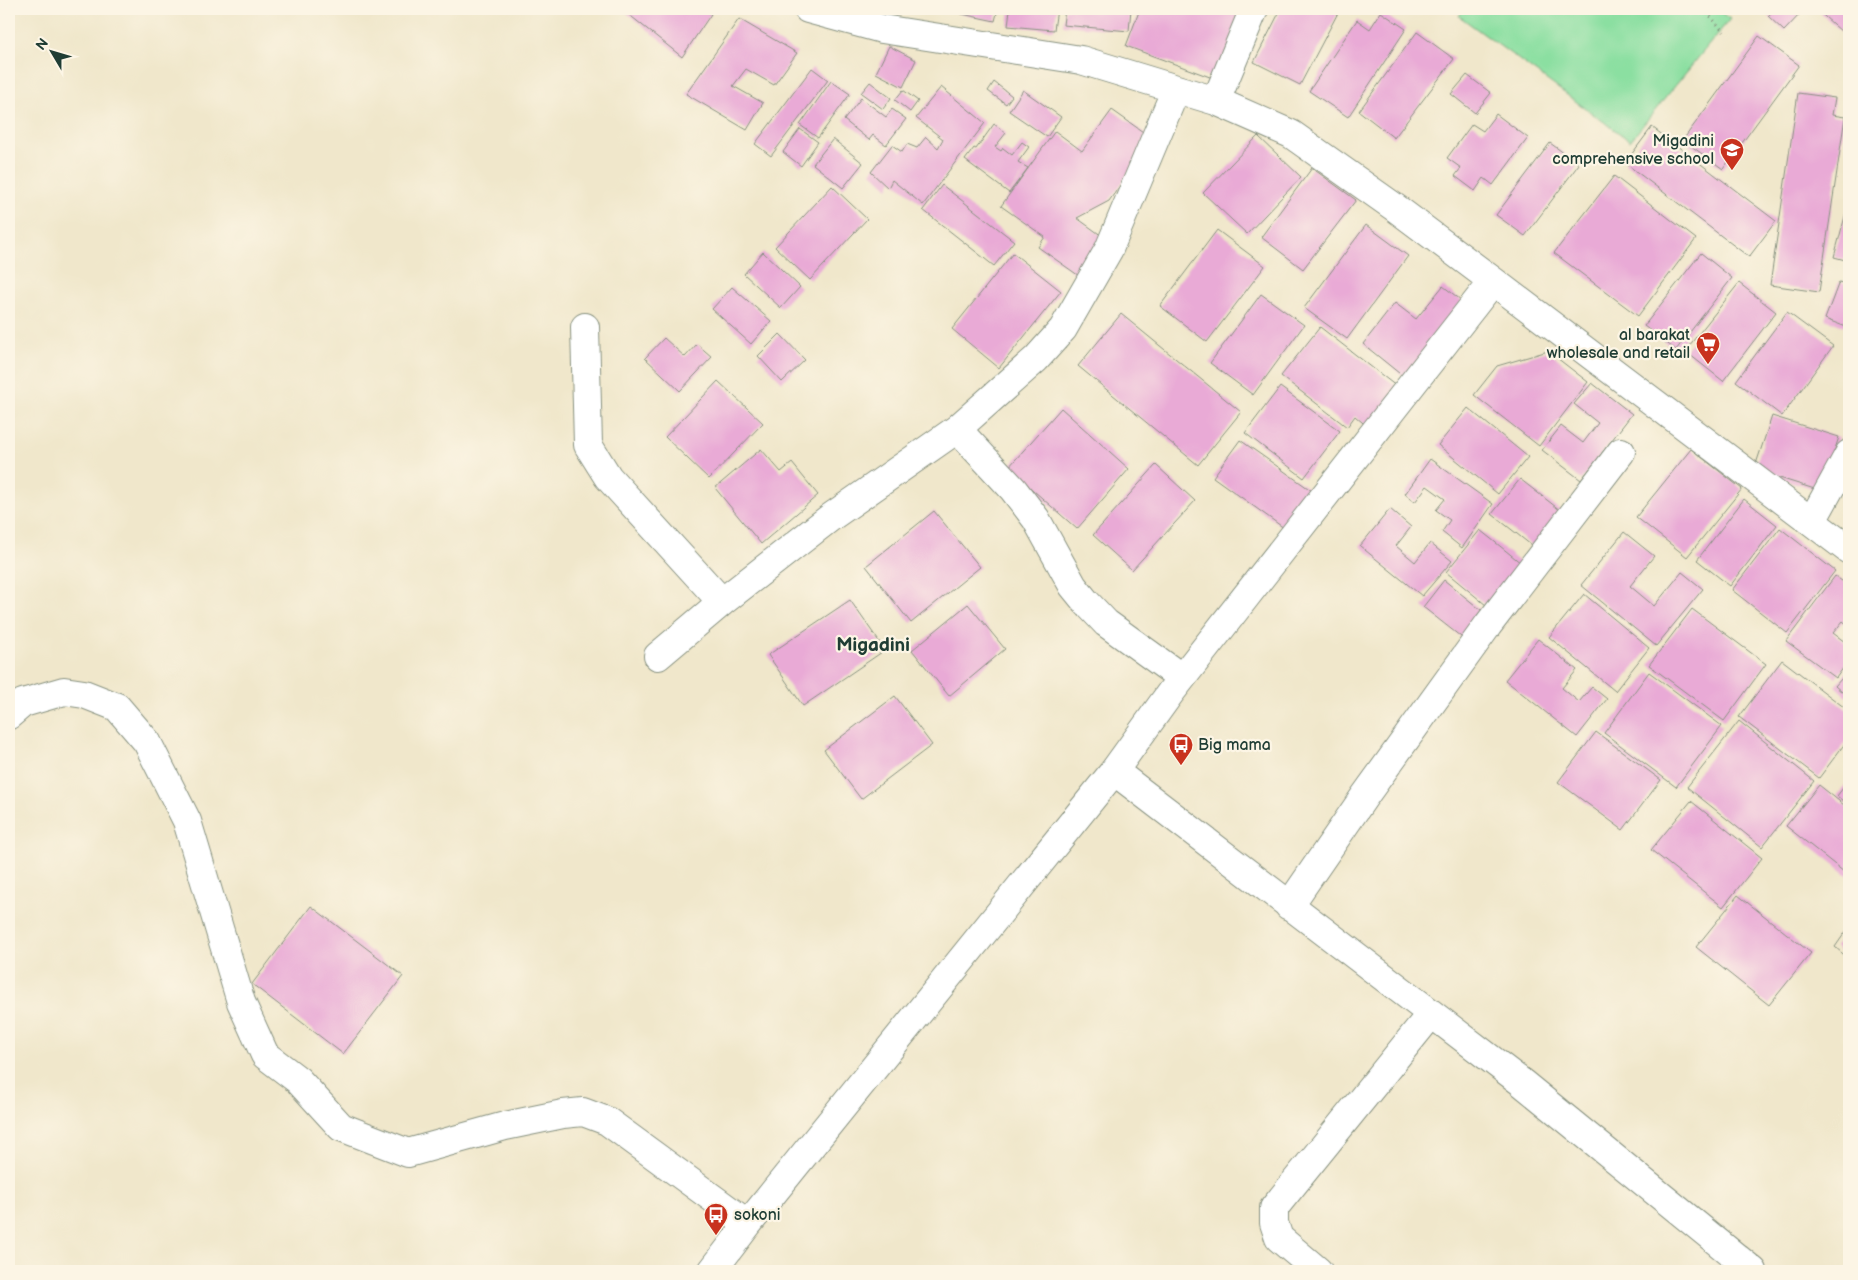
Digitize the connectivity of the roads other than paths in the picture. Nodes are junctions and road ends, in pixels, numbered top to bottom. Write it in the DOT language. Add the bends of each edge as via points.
graph roads {
  1 [pos="808,9"];
  2 [pos="1254,9"];
  3 [pos="1176,89"];
  4 [pos="1216,101"];
  5 [pos="1493,280"];
  6 [pos="585,327"];
  7 [pos="957,429"];
  8 [pos="1621,452"];
  9 [pos="1849,454"];
  10 [pos="1812,521"];
  11 [pos="1849,550"];
  12 [pos="722,602"];
  13 [pos="658,656"];
  14 [pos="1182,678"];
  15 [pos="9,715"];
  16 [pos="1114,771"];
  17 [pos="1289,906"];
  18 [pos="1430,1014"];
  19 [pos="748,1224"];
  20 [pos="712,1271"];
  21 [pos="1318,1271"];
  22 [pos="1753,1271"];
  1 -- 3 [label="street" via="882,29 1081,60"];
  2 -- 4 [label="street"];
  3 -- 4 [label="street"];
  3 -- 7 [label="street" via="1109,249 1063,329 1036,359"];
  4 -- 5 [label="street" via="1291,134"];
  5 -- 10 [label="street"];
  5 -- 14 [label="street"];
  6 -- 12 [label="street" via="588,445 608,477"];
  7 -- 12 [label="street" via="831,517"];
  7 -- 14 [label="street" via="1013,489 1036,519 1073,586 1086,602 1106,623"];
  8 -- 17 [label="street" via="1488,625"];
  9 -- 10 [label="street"];
  10 -- 11 [label="street"];
  12 -- 13 [label="street"];
  14 -- 16 [label="street"];
  15 -- 19 [label="street" via="23,703 64,691 84,694 117,707 147,742 187,821 241,1002 265,1055 298,1080 341,1127 408,1153 505,1126 583,1112 607,1121"];
  16 -- 17 [label="street"];
  16 -- 19 [label="street"];
  17 -- 18 [label="street"];
  18 -- 21 [label="street" via="1274,1208 1279,1238"];
  18 -- 22 [label="street" via="1521,1082"];
  19 -- 20 [label="street"];
}
